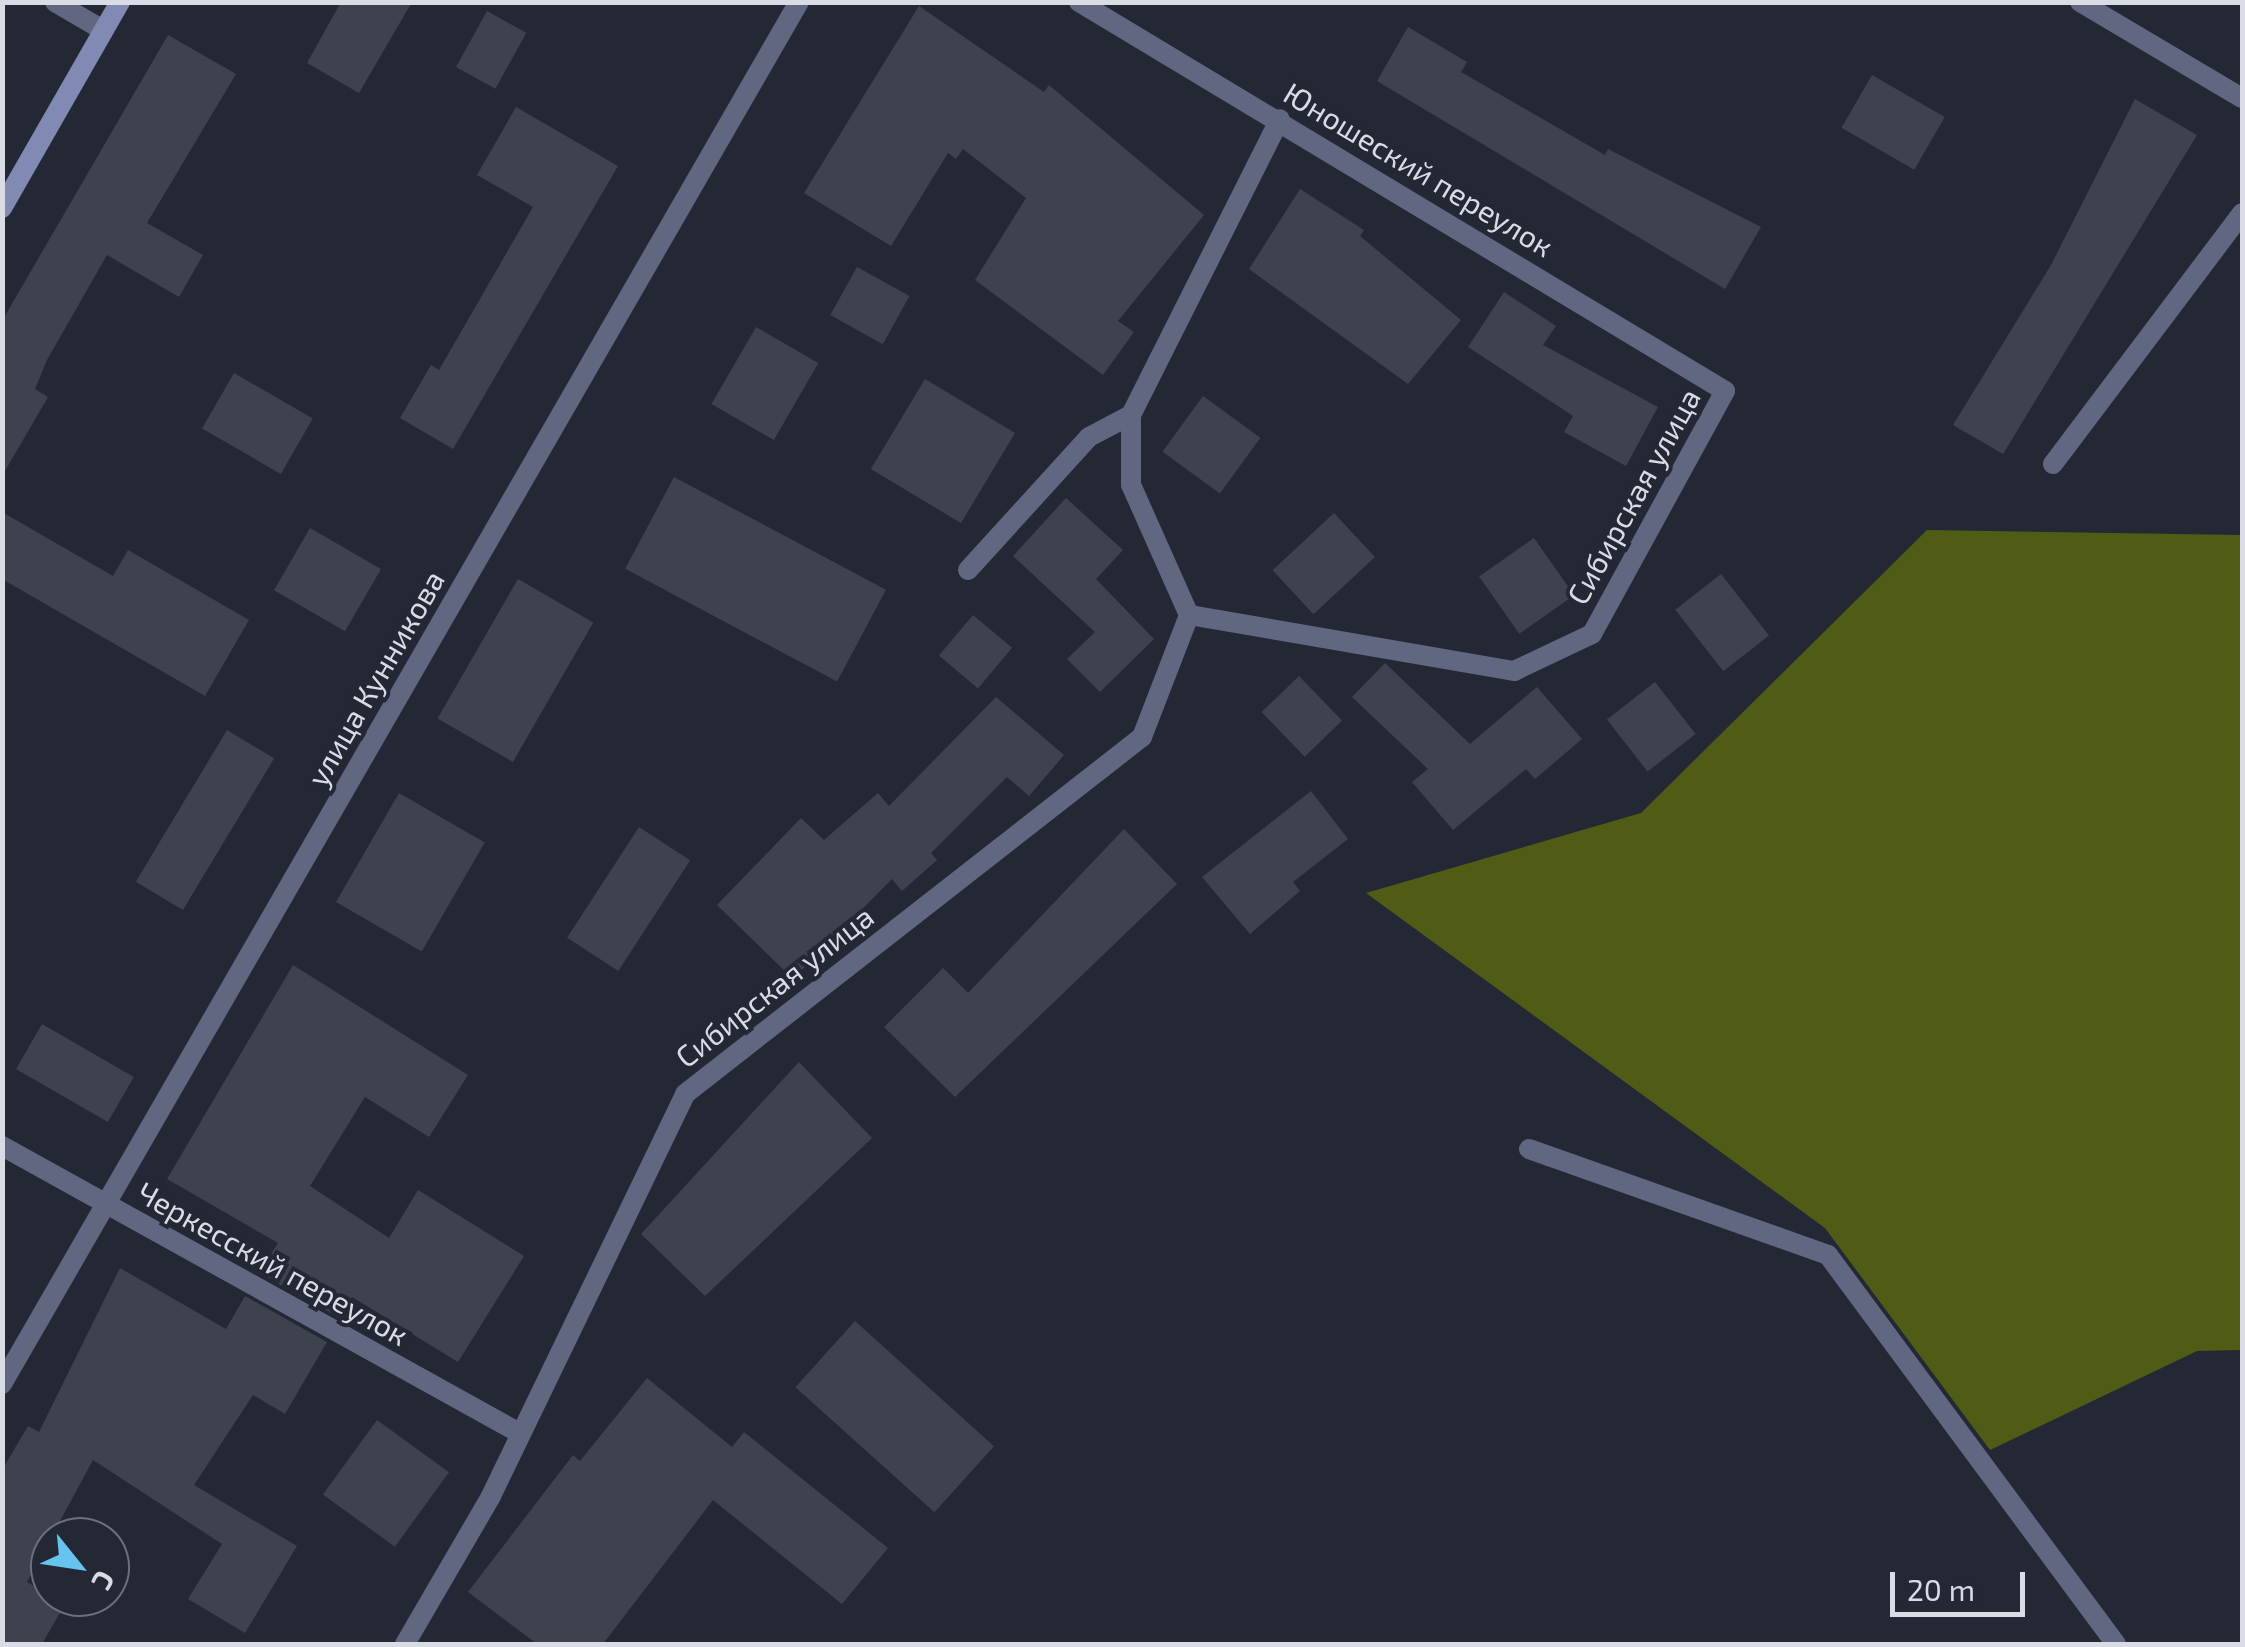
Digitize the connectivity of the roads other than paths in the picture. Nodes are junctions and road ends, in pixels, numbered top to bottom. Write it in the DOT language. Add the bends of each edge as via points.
graph roads {
  1 [pos="55,2"];
  2 [pos="120,2"];
  3 [pos="798,2"];
  4 [pos="1079,2"];
  5 [pos="2080,2"];
  6 [pos="103,30"];
  7 [pos="2242,98"];
  8 [pos="1280,119"];
  9 [pos="2,208"];
  10 [pos="2242,213"];
  11 [pos="1726,391"];
  12 [pos="1130,415"];
  13 [pos="2054,464"];
  14 [pos="968,570"];
  15 [pos="1189,615"];
  16 [pos="2,1146"];
  17 [pos="1530,1150"];
  18 [pos="106,1205"];
  19 [pos="2,1384"];
  20 [pos="516,1430"];
  21 [pos="405,1644"];
  22 [pos="2116,1644"];
  1 -- 6 [label="street"];
  2 -- 6 [label="street"];
  3 -- 18 [label="street, улица Кунникова"];
  4 -- 8 [label="street, Юношеский переулок"];
  5 -- 7 [label="street"];
  6 -- 9 [label="street"];
  8 -- 11 [label="street, Юношеский переулок"];
  8 -- 12 [label="street"];
  10 -- 13 [label="street"];
  11 -- 15 [label="street, Сибирская улица" via="1592,634 1514,671"];
  12 -- 14 [label="street" via="1089,437"];
  12 -- 15 [label="street" via="1131,485"];
  15 -- 20 [label="street, Сибирская улица" via="1142,737 684,1094"];
  16 -- 18 [label="street, Черкесский переулок"];
  17 -- 22 [label="street" via="1828,1255"];
  18 -- 19 [label="street, улица Кунникова"];
  18 -- 20 [label="street, Черкесский переулок"];
  20 -- 21 [label="street, Сибирская улица" via="491,1496"];
}
